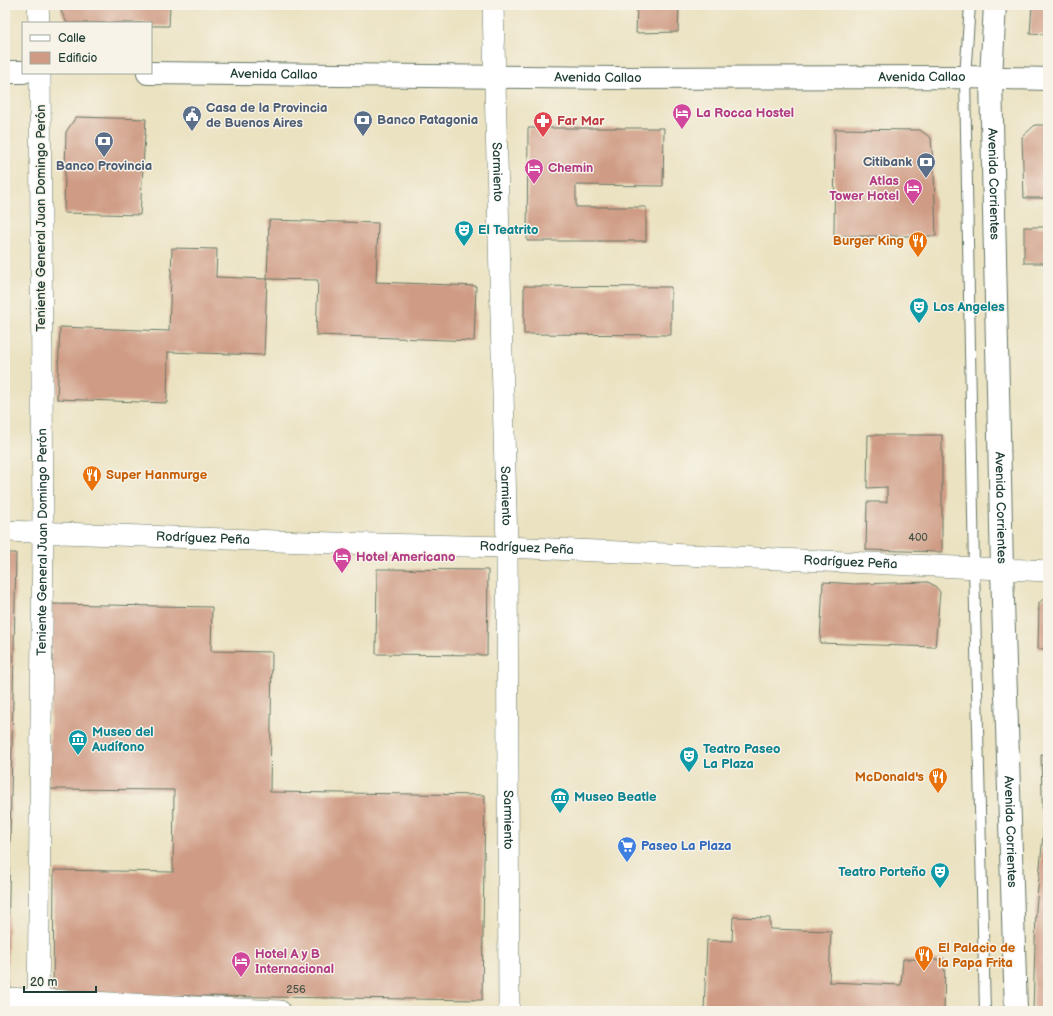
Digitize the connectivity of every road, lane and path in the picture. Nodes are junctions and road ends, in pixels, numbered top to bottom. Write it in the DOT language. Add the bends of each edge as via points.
graph roads {
  1 [pos="38,5"];
  2 [pos="493,5"];
  3 [pos="970,5"];
  4 [pos="995,5"];
  5 [pos="39,22"];
  6 [pos="5,72"];
  7 [pos="22,72"];
  8 [pos="152,73"];
  9 [pos="40,74"];
  10 [pos="494,76"];
  11 [pos="965,77"];
  12 [pos="991,77"];
  13 [pos="1048,79"];
  14 [pos="5,531"];
  15 [pos="43,533"];
  16 [pos="507,547"];
  17 [pos="974,568"];
  18 [pos="1002,569"];
  19 [pos="1048,571"];
  20 [pos="5,998"];
  21 [pos="37,1005"];
  22 [pos="280,1011"];
  23 [pos="509,1011"];
  24 [pos="985,1011"];
  25 [pos="1016,1011"];
  1 -- 5 [label="street"];
  2 -- 10 [label="street, Sarmiento"];
  3 -- 11 [label="lane, Avenida Corrientes"];
  4 -- 12 [label="main road, Avenida Corrientes"];
  6 -- 7 [label="main road"];
  8 -- 10 [label="main road, Avenida Callao"];
  9 -- 15 [label="street, Teniente General Juan Domingo Perón"];
  10 -- 11 [label="main road, Avenida Callao"];
  10 -- 16 [label="street, Sarmiento"];
  11 -- 12 [label="main road, Avenida Callao"];
  11 -- 17 [label="lane, Avenida Corrientes"];
  12 -- 13 [label="main road, Avenida Callao"];
  12 -- 18 [label="main road, Avenida Corrientes"];
  14 -- 15 [label="street, Rodríguez Peña"];
  15 -- 16 [label="street, Rodríguez Peña"];
  15 -- 21 [label="street, Teniente General Juan Domingo Perón"];
  16 -- 17 [label="street, Rodríguez Peña"];
  16 -- 23 [label="street, Sarmiento"];
  17 -- 18 [label="street, Rodríguez Peña"];
  17 -- 24 [label="lane, Avenida Corrientes"];
  18 -- 19 [label="street, Rodríguez Peña"];
  18 -- 25 [label="main road, Avenida Corrientes"];
  20 -- 21 [label="street"];
  21 -- 22 [label="street"];
}
